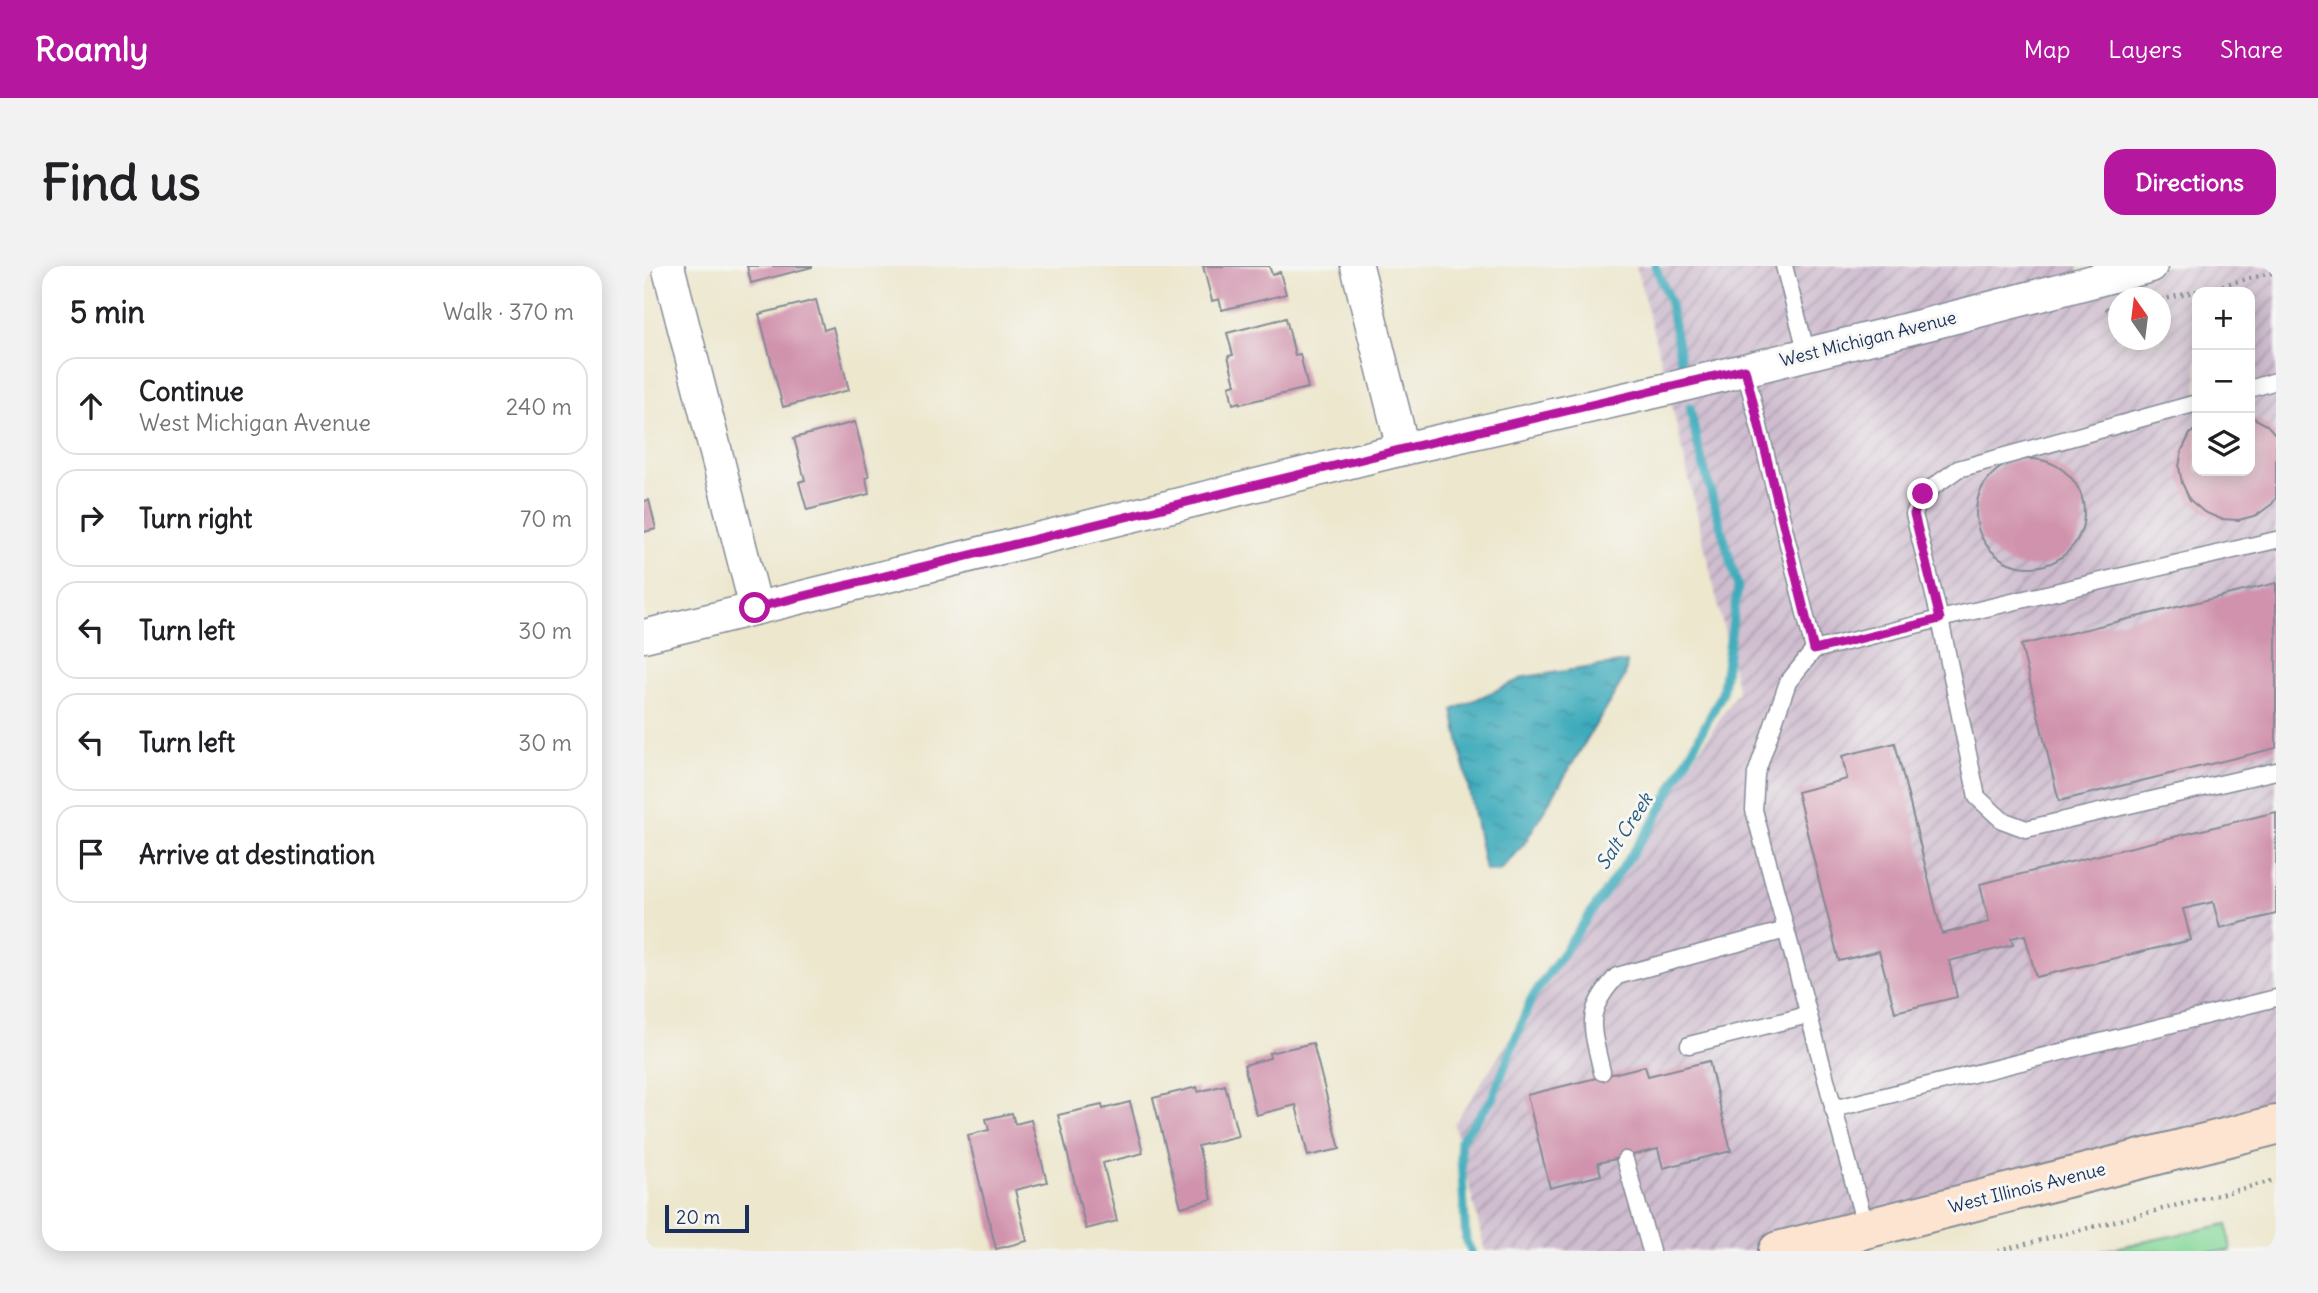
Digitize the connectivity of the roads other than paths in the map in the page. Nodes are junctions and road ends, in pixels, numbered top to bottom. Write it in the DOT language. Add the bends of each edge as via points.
graph roads {
  1 [pos="668,266"];
  2 [pos="1357,266"];
  3 [pos="1784,266"];
  4 [pos="2151,266"];
  5 [pos="1807,354"];
  6 [pos="1745,369"];
  7 [pos="2276,381"];
  8 [pos="2255,387"];
  9 [pos="2192,404"];
  10 [pos="1403,449"];
  11 [pos="2276,540"];
  12 [pos="755,608"];
  13 [pos="1940,619"];
  14 [pos="644,635"];
  15 [pos="1814,650"];
  16 [pos="2276,771"];
  17 [pos="1786,929"];
  18 [pos="2276,998"];
  19 [pos="1808,1015"];
  20 [pos="1689,1045"];
  21 [pos="1602,1072"];
  22 [pos="1833,1109"];
  23 [pos="2276,1125"];
  24 [pos="1625,1160"];
  25 [pos="1866,1229"];
  26 [pos="1651,1251"];
  27 [pos="1778,1251"];
  1 -- 12 [label="street"];
  2 -- 10 [label="street"];
  3 -- 5 [label="lane"];
  4 -- 5 [label="street, West Michigan Avenue"];
  5 -- 6 [label="street, West Michigan Avenue"];
  6 -- 10 [label="street, West Michigan Avenue"];
  6 -- 15 [label="lane"];
  7 -- 8 [label="lane"];
  9 -- 13 [label="lane" via="1958,469 1923,494 1914,514"];
  10 -- 12 [label="street, West Michigan Avenue"];
  11 -- 13 [label="lane"];
  12 -- 14 [label="street, West Michigan Avenue"];
  13 -- 15 [label="lane"];
  13 -- 16 [label="lane" via="1978,797 2002,820 2026,829"];
  15 -- 17 [label="lane" via="1788,681 1756,774 1754,810"];
  17 -- 19 [label="lane"];
  17 -- 21 [label="lane" via="1617,976 1601,993 1592,1016"];
  18 -- 22 [label="lane"];
  19 -- 20 [label="lane"];
  19 -- 22 [label="lane"];
  22 -- 25 [label="lane"];
  23 -- 25 [label="main road, West Illinois Avenue"];
  24 -- 26 [label="lane"];
  25 -- 27 [label="main road, West Illinois Avenue"];
}
